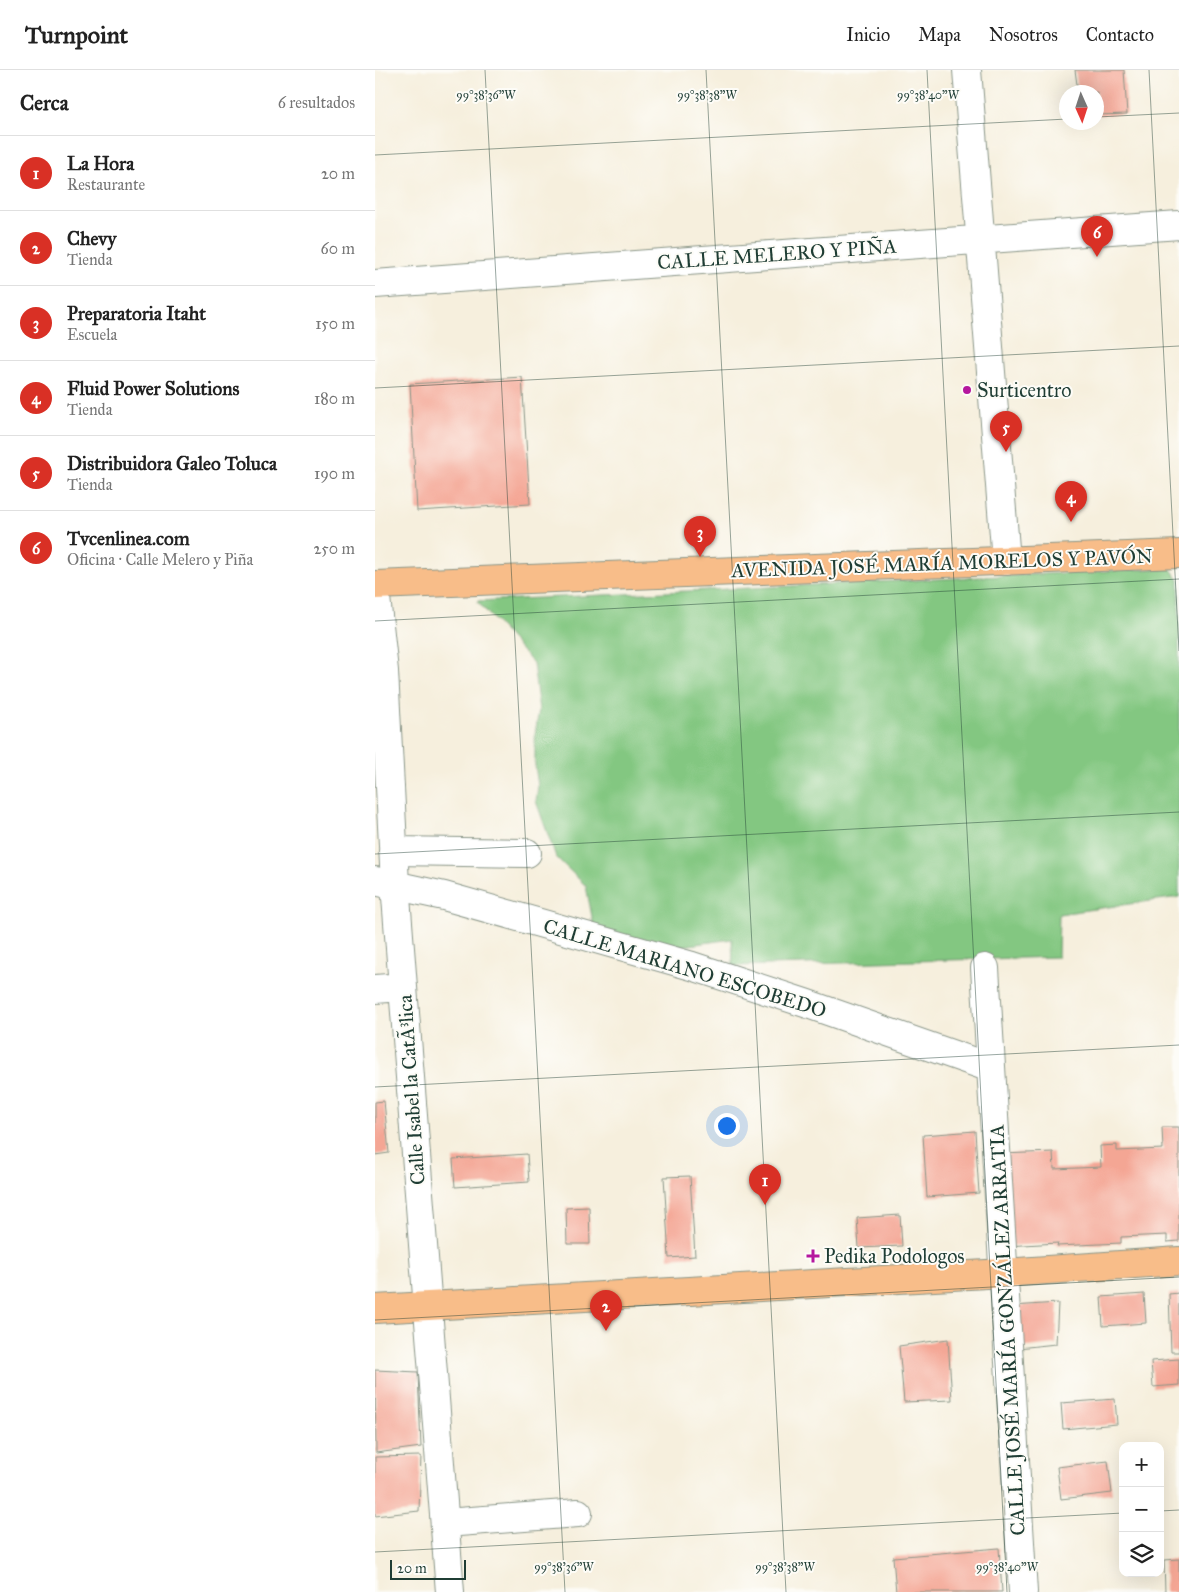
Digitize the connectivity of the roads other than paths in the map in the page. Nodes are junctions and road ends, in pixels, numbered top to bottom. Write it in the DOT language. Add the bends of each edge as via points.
graph roads {
  1 [pos="967,70"];
  2 [pos="1179,224"];
  3 [pos="980,239"];
  4 [pos="375,284"];
  5 [pos="1179,554"];
  6 [pos="1005,561"];
  7 [pos="375,586"];
  8 [pos="393,851"];
  9 [pos="527,853"];
  10 [pos="385,883"];
  11 [pos="985,968"];
  12 [pos="403,986"];
  13 [pos="375,989"];
  14 [pos="991,1068"];
  15 [pos="1179,1262"];
  16 [pos="1004,1273"];
  17 [pos="428,1306"];
  18 [pos="375,1309"];
  19 [pos="578,1513"];
  20 [pos="445,1523"];
  21 [pos="450,1592"];
  22 [pos="1023,1592"];
  1 -- 3 [label="street"];
  2 -- 3 [label="street, CALLE MELERO Y PIÑA"];
  3 -- 4 [label="street, CALLE MELERO Y PIÑA"];
  3 -- 6 [label="street"];
  5 -- 6 [label="main road, AVENIDA JOSÉ MARÍA MORELOS Y PAVÓN"];
  6 -- 7 [label="main road, AVENIDA JOSÉ MARÍA MORELOS Y PAVÓN"];
  7 -- 8 [label="street, Calle Isabel la CatÃ³lica" via="384,672"];
  8 -- 9 [label="street"];
  8 -- 10 [label="street, Calle Isabel la CatÃ³lica"];
  10 -- 12 [label="street, Calle Isabel la CatÃ³lica"];
  10 -- 14 [label="street, CALLE MARIANO ESCOBEDO" via="444,896 692,966"];
  11 -- 14 [label="street, CALLE JOSÉ MARÍA GONZÁLEZ ARRATIA"];
  12 -- 13 [label="street"];
  12 -- 17 [label="street, Calle Isabel la CatÃ³lica"];
  14 -- 16 [label="street, CALLE JOSÉ MARÍA GONZÁLEZ ARRATIA"];
  15 -- 16 [label="main road"];
  16 -- 17 [label="main road"];
  16 -- 22 [label="street, CALLE JOSÉ MARÍA GONZÁLEZ ARRATIA"];
  17 -- 18 [label="main road"];
  17 -- 20 [label="street, Calle Isabel la CatÃ³lica"];
  19 -- 20 [label="street"];
  20 -- 21 [label="street, Calle Isabel la CatÃ³lica"];
}
